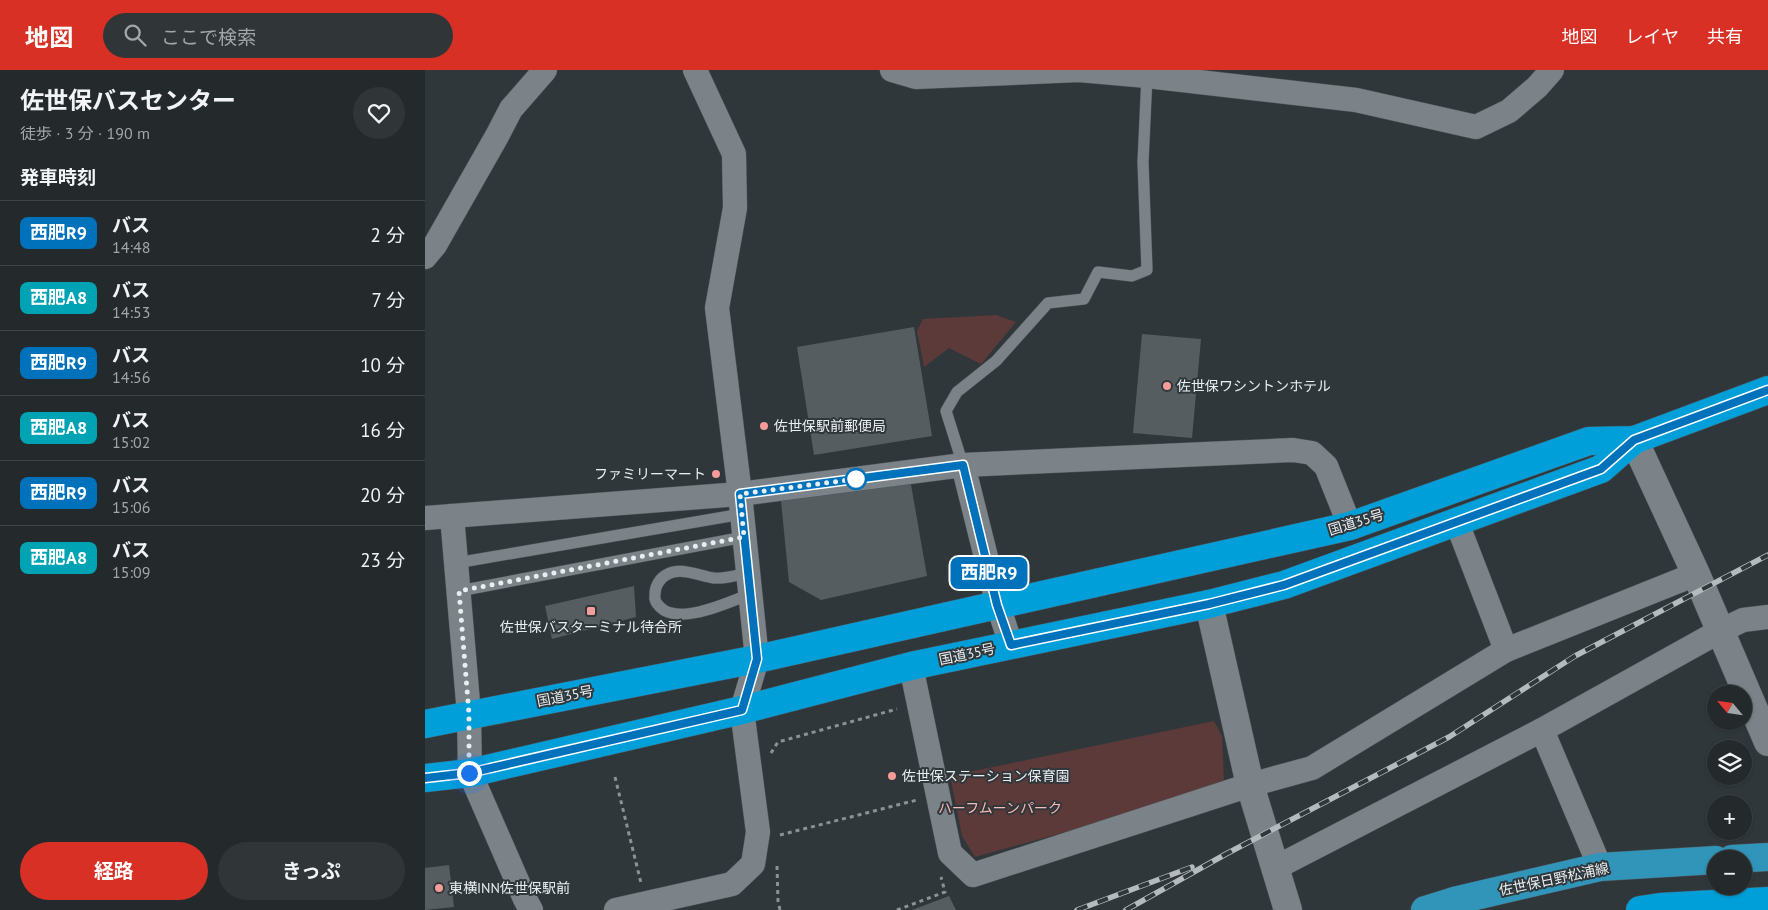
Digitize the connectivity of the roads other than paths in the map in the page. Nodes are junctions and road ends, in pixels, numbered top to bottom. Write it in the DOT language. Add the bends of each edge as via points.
graph roads {
  1 [pos="545,70"];
  2 [pos="695,70"];
  3 [pos="892,70"];
  4 [pos="1552,70"];
  5 [pos="1147,76"];
  6 [pos="425,257"];
  7 [pos="1768,390"];
  8 [pos="1634,440"];
  9 [pos="963,465"];
  10 [pos="742,515"];
  11 [pos="452,516"];
  12 [pos="425,518"];
  13 [pos="1457,523"];
  14 [pos="1350,526"];
  15 [pos="456,563"];
  16 [pos="1697,574"];
  17 [pos="749,584"];
  18 [pos="459,591"];
  19 [pos="1209,604"];
  20 [pos="997,605"];
  21 [pos="1768,617"];
  22 [pos="1720,631"];
  23 [pos="1011,645"];
  24 [pos="1506,650"];
  25 [pos="757,659"];
  26 [pos="911,666"];
  27 [pos="742,710"];
  28 [pos="469,714"];
  29 [pos="425,724"];
  30 [pos="1542,730"];
  31 [pos="1768,742"];
  32 [pos="469,773"];
  33 [pos="425,778"];
  34 [pos="1250,785"];
  35 [pos="1768,857"];
  36 [pos="1752,858"];
  37 [pos="1707,861"];
  38 [pos="1600,867"];
  39 [pos="1275,868"];
  40 [pos="1768,901"];
  41 [pos="531,910"];
  42 [pos="616,910"];
  43 [pos="1288,910"];
  44 [pos="1425,910"];
  45 [pos="1640,910"];
  1 -- 6 [label="street" via="511,109"];
  2 -- 10 [label="street" via="734,154 735,208 717,308"];
  3 -- 5 [label="street" via="916,77 1079,70"];
  4 -- 5 [label="street" via="1509,111 1475,127 1356,100"];
  5 -- 9 [label="lane" via="1143,162 1147,270 1132,276 1098,272 1084,299 1048,303 996,361 957,392 946,411"];
  7 -- 8 [label="highway, 国道35号"];
  8 -- 13 [label="highway, 国道35号" via="1601,469"];
  8 -- 14 [label="highway, 国道35号" via="1589,441"];
  8 -- 16 [label="street"];
  9 -- 10 [label="street"];
  9 -- 14 [label="street" via="1293,450 1312,453 1326,466"];
  9 -- 20 [label="street"];
  10 -- 11 [label="street"];
  10 -- 15 [label="lane"];
  10 -- 17 [label="street"];
  10 -- 18 [label="lane"];
  11 -- 12 [label="street"];
  11 -- 15 [label="street"];
  13 -- 19 [label="highway, 国道35号" via="1284,585"];
  13 -- 24 [label="street"];
  14 -- 20 [label="highway, 国道35号"];
  15 -- 18 [label="street"];
  16 -- 22 [label="street"];
  16 -- 24 [label="street"];
  17 -- 17 [label="lane" via="702,612 677,615 663,611 655,603 657,583 666,575 683,571"];
  17 -- 25 [label="street"];
  18 -- 28 [label="street"];
  19 -- 23 [label="highway, 国道35号"];
  19 -- 34 [label="street"];
  20 -- 23 [label="street"];
  20 -- 25 [label="highway, 国道35号"];
  21 -- 22 [label="street" via="1743,620"];
  22 -- 30 [label="street"];
  22 -- 31 [label="street"];
  23 -- 26 [label="highway, 国道35号"];
  24 -- 34 [label="street" via="1312,768"];
  25 -- 27 [label="street"];
  25 -- 28 [label="highway, 国道35号"];
  26 -- 27 [label="highway, 国道35号"];
  26 -- 34 [label="street" via="950,853 973,875"];
  27 -- 32 [label="highway, 国道35号"];
  27 -- 42 [label="street" via="758,832 753,864 732,884"];
  28 -- 29 [label="highway, 国道35号"];
  28 -- 32 [label="street"];
  30 -- 38 [label="street"];
  30 -- 39 [label="street"];
  32 -- 33 [label="highway, 国道35号"];
  32 -- 41 [label="street"];
  34 -- 39 [label="street"];
  35 -- 36 [label="main road"];
  37 -- 38 [label="main road, 佐世保日野松浦線"];
  38 -- 44 [label="main road, 佐世保日野松浦線"];
  39 -- 43 [label="street"];
  40 -- 45 [label="highway"];
}
